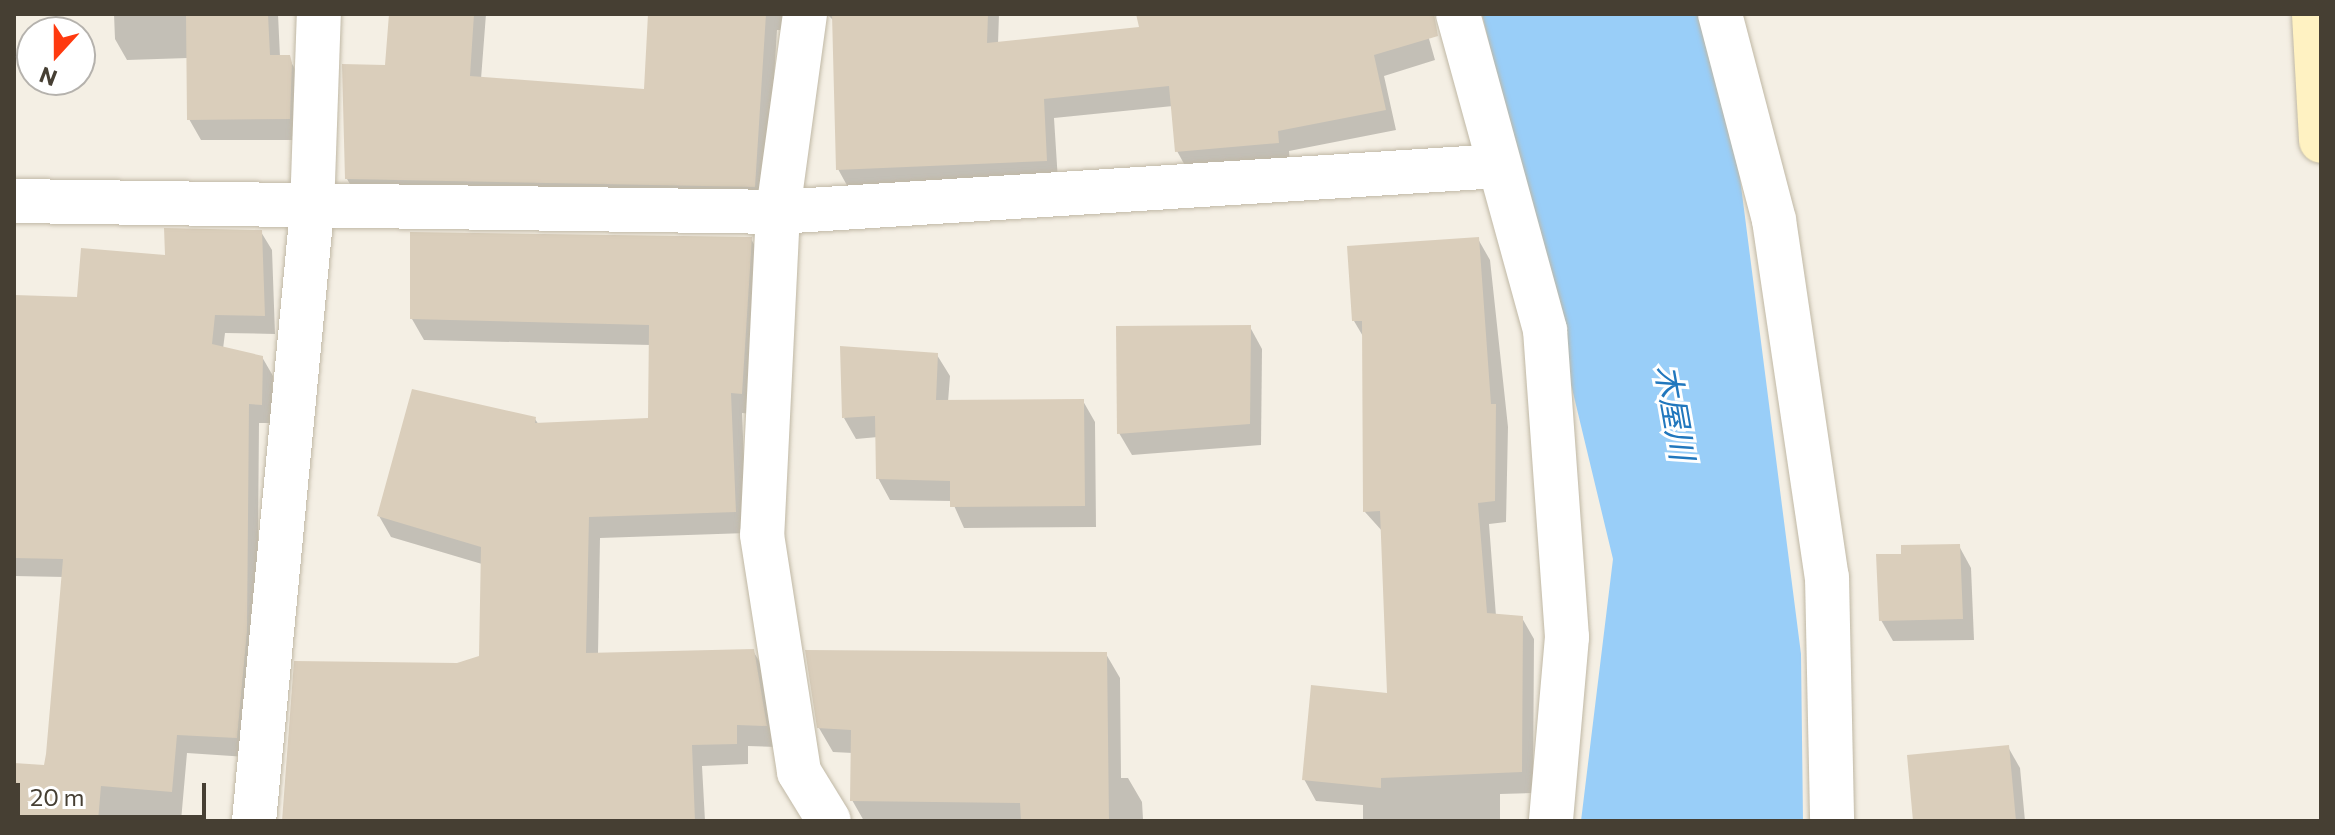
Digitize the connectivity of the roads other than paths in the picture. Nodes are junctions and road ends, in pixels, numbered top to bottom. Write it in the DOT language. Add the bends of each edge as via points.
graph roads {
  1 [pos="319,14"];
  2 [pos="805,14"];
  3 [pos="1458,14"];
  4 [pos="1720,14"];
  5 [pos="2314,14"];
  6 [pos="2321,141"];
  7 [pos="1499,166"];
  8 [pos="14,201"];
  9 [pos="312,210"];
  10 [pos="778,212"];
  11 [pos="254,821"];
  12 [pos="829,821"];
  13 [pos="1551,821"];
  14 [pos="1832,821"];
  1 -- 9 [label="street"];
  2 -- 10 [label="street"];
  3 -- 7 [label="street"];
  4 -- 14 [label="street" via="1774,220 1827,577"];
  5 -- 6 [label="main road"];
  7 -- 10 [label="street"];
  7 -- 13 [label="street" via="1545,330 1567,637"];
  8 -- 9 [label="street"];
  9 -- 10 [label="street"];
  9 -- 11 [label="street"];
  10 -- 12 [label="street" via="762,535 799,772"];
}
